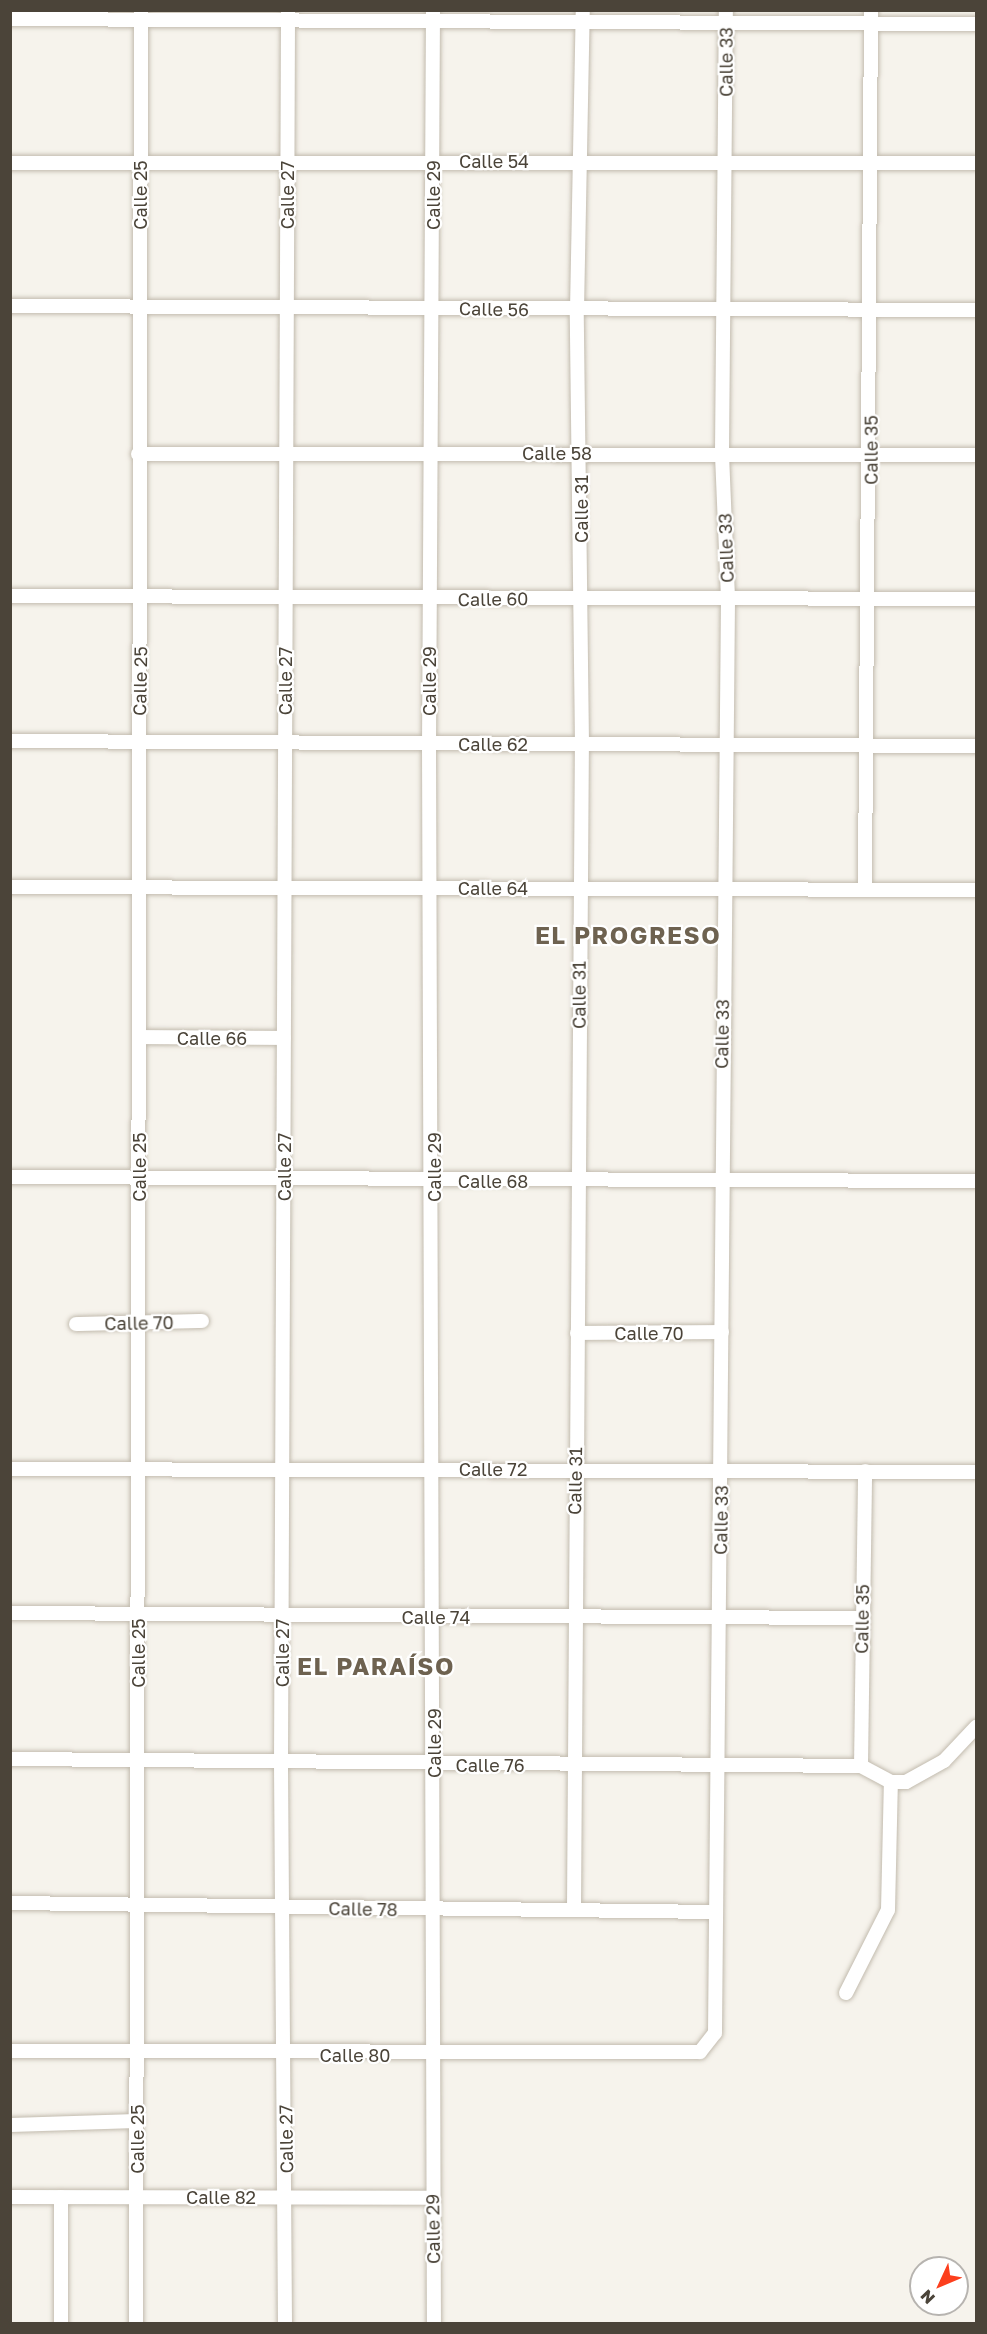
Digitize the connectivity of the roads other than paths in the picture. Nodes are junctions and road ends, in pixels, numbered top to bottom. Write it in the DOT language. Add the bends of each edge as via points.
graph roads {
  1 [pos="141,13"];
  2 [pos="288,14"];
  3 [pos="433,15"];
  4 [pos="583,15"];
  5 [pos="726,16"];
  6 [pos="871,17"];
  7 [pos="10,19"];
  8 [pos="976,24"];
  9 [pos="286,161"];
  10 [pos="433,161"];
  11 [pos="140,162"];
  12 [pos="583,162"];
  13 [pos="727,162"];
  14 [pos="10,163"];
  15 [pos="873,163"];
  16 [pos="976,163"];
  17 [pos="10,306"];
  18 [pos="140,306"];
  19 [pos="287,307"];
  20 [pos="432,308"];
  21 [pos="725,309"];
  22 [pos="577,310"];
  23 [pos="870,310"];
  24 [pos="976,310"];
  25 [pos="580,453"];
  26 [pos="722,453"];
  27 [pos="138,454"];
  28 [pos="285,454"];
  29 [pos="429,454"];
  30 [pos="976,455"];
  31 [pos="871,456"];
  32 [pos="10,596"];
  33 [pos="141,596"];
  34 [pos="582,597"];
  35 [pos="285,598"];
  36 [pos="728,598"];
  37 [pos="976,599"];
  38 [pos="430,600"];
  39 [pos="869,600"];
  40 [pos="10,741"];
  41 [pos="139,742"];
  42 [pos="286,743"];
  43 [pos="429,744"];
  44 [pos="582,744"];
  45 [pos="726,746"];
  46 [pos="868,746"];
  47 [pos="976,746"];
  48 [pos="139,886"];
  49 [pos="10,887"];
  50 [pos="286,887"];
  51 [pos="431,888"];
  52 [pos="579,888"];
  53 [pos="725,889"];
  54 [pos="865,889"];
  55 [pos="976,890"];
  56 [pos="139,1037"];
  57 [pos="284,1038"];
  58 [pos="10,1177"];
  59 [pos="140,1177"];
  60 [pos="434,1181"];
  61 [pos="976,1181"];
  62 [pos="284,1182"];
  63 [pos="578,1182"];
  64 [pos="720,1182"];
  65 [pos="202,1321"];
  66 [pos="138,1323"];
  67 [pos="76,1324"];
  68 [pos="722,1332"];
  69 [pos="577,1333"];
  70 [pos="138,1466"];
  71 [pos="283,1467"];
  72 [pos="435,1468"];
  73 [pos="10,1469"];
  74 [pos="575,1469"];
  75 [pos="722,1471"];
  76 [pos="865,1472"];
  77 [pos="976,1473"];
  78 [pos="138,1612"];
  79 [pos="10,1613"];
  80 [pos="282,1617"];
  81 [pos="435,1617"];
  82 [pos="573,1618"];
  83 [pos="720,1618"];
  84 [pos="862,1618"];
  85 [pos="976,1727"];
  86 [pos="10,1759"];
  87 [pos="137,1762"];
  88 [pos="281,1764"];
  89 [pos="434,1765"];
  90 [pos="576,1765"];
  91 [pos="861,1766"];
  92 [pos="714,1767"];
  93 [pos="891,1782"];
  94 [pos="10,1903"];
  95 [pos="137,1905"];
  96 [pos="284,1908"];
  97 [pos="574,1908"];
  98 [pos="435,1910"];
  99 [pos="715,1912"];
  100 [pos="846,1993"];
  101 [pos="10,2051"];
  102 [pos="137,2052"];
  103 [pos="700,2052"];
  104 [pos="434,2054"];
  105 [pos="285,2055"];
  106 [pos="137,2121"];
  107 [pos="10,2125"];
  108 [pos="10,2197"];
  109 [pos="61,2197"];
  110 [pos="136,2197"];
  111 [pos="287,2198"];
  112 [pos="432,2198"];
  113 [pos="61,2324"];
  114 [pos="136,2324"];
  115 [pos="285,2324"];
  116 [pos="434,2324"];
  1 -- 2 [label="street"];
  1 -- 7 [label="street"];
  1 -- 11 [label="street, Calle 25"];
  2 -- 3 [label="street"];
  2 -- 9 [label="street, Calle 27"];
  3 -- 4 [label="street"];
  3 -- 10 [label="street, Calle 29"];
  4 -- 5 [label="street"];
  4 -- 12 [label="street, Calle 31"];
  5 -- 6 [label="street"];
  5 -- 13 [label="street, Calle 33"];
  6 -- 8 [label="street"];
  6 -- 15 [label="street, Calle 35"];
  9 -- 10 [label="street, Calle 54"];
  9 -- 11 [label="street, Calle 54"];
  9 -- 19 [label="street, Calle 27"];
  10 -- 12 [label="street, Calle 54"];
  10 -- 20 [label="street, Calle 29"];
  11 -- 14 [label="street, Calle 54"];
  11 -- 18 [label="street, Calle 25"];
  12 -- 13 [label="street, Calle 54"];
  12 -- 22 [label="street, Calle 31"];
  13 -- 15 [label="street, Calle 54"];
  13 -- 21 [label="street, Calle 33"];
  15 -- 16 [label="street, Calle 54"];
  15 -- 23 [label="street, Calle 35"];
  17 -- 18 [label="street, Calle 56"];
  18 -- 19 [label="street, Calle 56"];
  18 -- 27 [label="street, Calle 25"];
  19 -- 20 [label="street, Calle 56"];
  19 -- 28 [label="street, Calle 27"];
  20 -- 22 [label="street, Calle 56"];
  20 -- 29 [label="street, Calle 29"];
  21 -- 22 [label="street, Calle 56"];
  21 -- 23 [label="street, Calle 56"];
  21 -- 26 [label="street, Calle 33"];
  22 -- 25 [label="street, Calle 31"];
  23 -- 24 [label="street, Calle 56"];
  23 -- 31 [label="street, Calle 35"];
  25 -- 26 [label="street, Calle 58"];
  25 -- 29 [label="street, Calle 58"];
  25 -- 34 [label="street, Calle 31"];
  26 -- 31 [label="street, Calle 58"];
  26 -- 36 [label="street, Calle 33"];
  27 -- 28 [label="street, Calle 58"];
  27 -- 33 [label="street, Calle 25"];
  28 -- 29 [label="street, Calle 58"];
  28 -- 35 [label="street, Calle 27"];
  29 -- 38 [label="street, Calle 29"];
  30 -- 31 [label="street, Calle 58"];
  31 -- 39 [label="street, Calle 35"];
  32 -- 33 [label="street, Calle 60"];
  33 -- 35 [label="street, Calle 60"];
  33 -- 41 [label="street, Calle 25"];
  34 -- 36 [label="street, Calle 60"];
  34 -- 38 [label="street, Calle 60"];
  34 -- 44 [label="street, Calle 31"];
  35 -- 38 [label="street, Calle 60"];
  35 -- 42 [label="street, Calle 27"];
  36 -- 39 [label="street, Calle 60"];
  36 -- 45 [label="street, Calle 33"];
  37 -- 39 [label="street, Calle 60"];
  38 -- 43 [label="street, Calle 29"];
  39 -- 46 [label="street, Calle 35"];
  40 -- 41 [label="street, Calle 62"];
  41 -- 42 [label="street, Calle 62"];
  41 -- 48 [label="street, Calle 25"];
  42 -- 43 [label="street, Calle 62"];
  42 -- 50 [label="street, Calle 27"];
  43 -- 44 [label="street, Calle 62"];
  43 -- 51 [label="street, Calle 29"];
  44 -- 45 [label="street, Calle 62"];
  44 -- 52 [label="street, Calle 31"];
  45 -- 46 [label="street, Calle 62"];
  45 -- 53 [label="street, Calle 33"];
  46 -- 47 [label="street, Calle 62"];
  46 -- 54 [label="street, Calle 35"];
  48 -- 49 [label="street, Calle 64"];
  48 -- 50 [label="street, Calle 64"];
  48 -- 56 [label="street, Calle 25"];
  50 -- 51 [label="street, Calle 64"];
  50 -- 57 [label="street, Calle 27"];
  51 -- 52 [label="street, Calle 64"];
  51 -- 60 [label="street, Calle 29"];
  52 -- 53 [label="street, Calle 64"];
  52 -- 63 [label="street, Calle 31"];
  53 -- 54 [label="street, Calle 64"];
  53 -- 64 [label="street, Calle 33"];
  54 -- 55 [label="street, Calle 64"];
  56 -- 57 [label="street, Calle 66"];
  56 -- 59 [label="street, Calle 25"];
  57 -- 62 [label="street, Calle 27"];
  58 -- 59 [label="street, Calle 68"];
  59 -- 62 [label="street, Calle 68"];
  59 -- 66 [label="street, Calle 25"];
  60 -- 62 [label="street, Calle 68"];
  60 -- 63 [label="street, Calle 68"];
  60 -- 72 [label="street, Calle 29"];
  61 -- 64 [label="street, Calle 68"];
  62 -- 71 [label="street, Calle 27"];
  63 -- 64 [label="street, Calle 68"];
  63 -- 69 [label="street, Calle 31"];
  64 -- 68 [label="street, Calle 33"];
  65 -- 66 [label="street, Calle 70"];
  66 -- 67 [label="street, Calle 70"];
  66 -- 70 [label="street, Calle 25"];
  68 -- 69 [label="street, Calle 70"];
  68 -- 75 [label="street, Calle 33"];
  69 -- 74 [label="street, Calle 31"];
  70 -- 71 [label="street, Calle 72"];
  70 -- 73 [label="street, Calle 72"];
  70 -- 78 [label="street, Calle 25"];
  71 -- 72 [label="street, Calle 72"];
  71 -- 80 [label="street, Calle 27"];
  72 -- 74 [label="street, Calle 72"];
  72 -- 81 [label="street, Calle 29"];
  74 -- 75 [label="street, Calle 72"];
  74 -- 82 [label="street, Calle 31"];
  75 -- 76 [label="street, Calle 72"];
  75 -- 83 [label="street, Calle 33"];
  76 -- 77 [label="street, Calle 72"];
  76 -- 84 [label="street, Calle 35"];
  78 -- 79 [label="street, Calle 74"];
  78 -- 80 [label="street, Calle 74"];
  78 -- 87 [label="street, Calle 25"];
  80 -- 81 [label="street, Calle 74"];
  80 -- 88 [label="street, Calle 27"];
  81 -- 82 [label="street, Calle 74"];
  81 -- 89 [label="street, Calle 29"];
  82 -- 83 [label="street, Calle 74"];
  82 -- 90 [label="street, Calle 31"];
  83 -- 84 [label="street, Calle 74"];
  83 -- 92 [label="street, Calle 33"];
  84 -- 91 [label="street, Calle 35"];
  85 -- 93 [label="street" via="921,1778"];
  86 -- 87 [label="street, Calle 76"];
  87 -- 88 [label="street, Calle 76"];
  87 -- 95 [label="street, Calle 25"];
  88 -- 89 [label="street, Calle 76"];
  88 -- 96 [label="street, Calle 27"];
  89 -- 90 [label="street, Calle 76"];
  89 -- 98 [label="street, Calle 29"];
  90 -- 92 [label="street, Calle 76"];
  90 -- 97 [label="street, Calle 31"];
  91 -- 92 [label="street, Calle 76"];
  91 -- 93 [label="street"];
  92 -- 99 [label="street, Calle 33"];
  93 -- 100 [label="street" via="888,1910"];
  94 -- 95 [label="street, Calle 78"];
  95 -- 96 [label="street, Calle 78"];
  95 -- 102 [label="street, Calle 25"];
  96 -- 98 [label="street, Calle 78"];
  96 -- 105 [label="street, Calle 27"];
  97 -- 98 [label="street, Calle 78"];
  97 -- 99 [label="street, Calle 78"];
  98 -- 104 [label="street, Calle 29"];
  99 -- 103 [label="street, Calle 33" via="716,2033"];
  101 -- 102 [label="street, Calle 80"];
  102 -- 105 [label="street, Calle 80"];
  102 -- 106 [label="street, Calle 25"];
  103 -- 104 [label="street, Calle 80"];
  104 -- 105 [label="street, Calle 80"];
  104 -- 112 [label="street, Calle 29"];
  105 -- 111 [label="street, Calle 27"];
  106 -- 107 [label="street"];
  106 -- 110 [label="street, Calle 25"];
  108 -- 109 [label="street, Calle 82"];
  109 -- 110 [label="street, Calle 82"];
  109 -- 113 [label="street"];
  110 -- 111 [label="street, Calle 82"];
  110 -- 114 [label="street, Calle 25"];
  111 -- 112 [label="street, Calle 82"];
  111 -- 115 [label="street, Calle 27"];
  112 -- 116 [label="street, Calle 29"];
}
